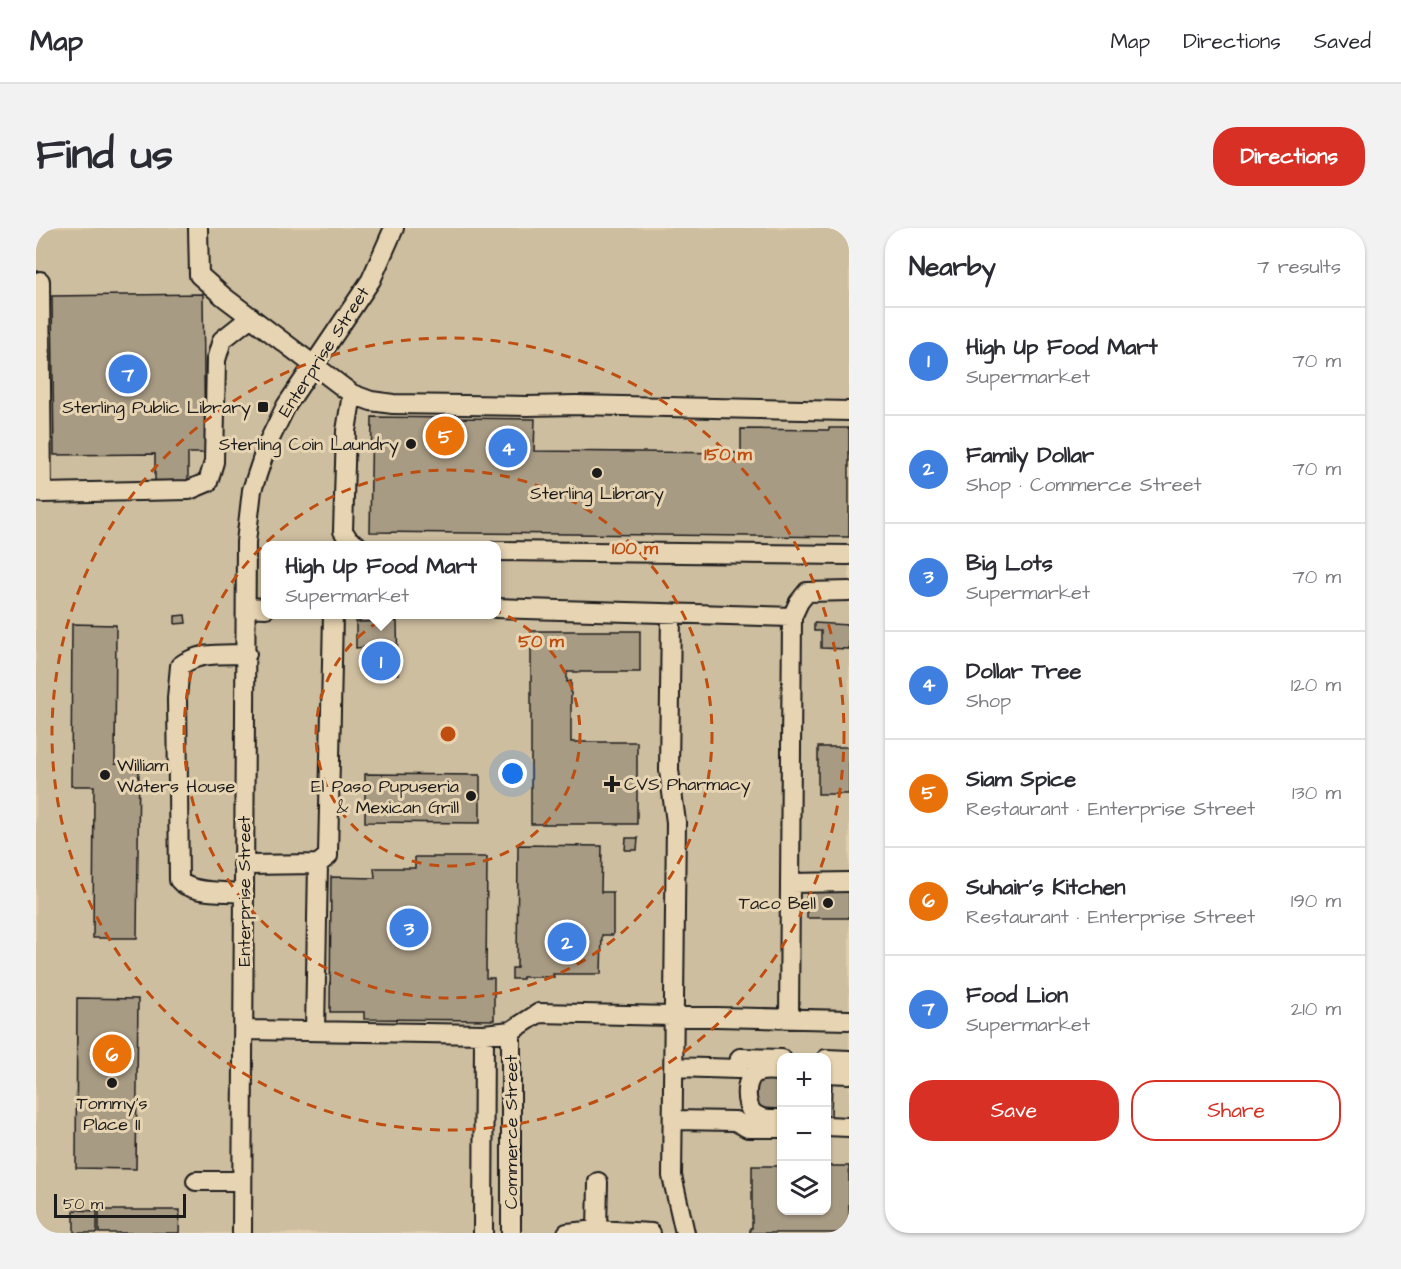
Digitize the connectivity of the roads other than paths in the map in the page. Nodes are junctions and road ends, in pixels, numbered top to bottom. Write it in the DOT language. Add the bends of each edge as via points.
graph roads {
  1 [pos="198,228"];
  2 [pos="394,228"];
  3 [pos="39,281"];
  4 [pos="251,317"];
  5 [pos="315,364"];
  6 [pos="352,394"];
  7 [pos="849,411"];
  8 [pos="350,541"];
  9 [pos="501,551"];
  10 [pos="849,555"];
  11 [pos="849,598"];
  12 [pos="246,607"];
  13 [pos="261,608"];
  14 [pos="501,608"];
  15 [pos="671,615"];
  16 [pos="792,617"];
  17 [pos="333,619"];
  18 [pos="247,654"];
  19 [pos="318,864"];
  20 [pos="243,865"];
  21 [pos="849,882"];
  22 [pos="791,883"];
  23 [pos="243,893"];
  24 [pos="675,1017"];
  25 [pos="789,1019"];
  26 [pos="849,1020"];
  27 [pos="244,1030"];
  28 [pos="315,1031"];
  29 [pos="511,1032"];
  30 [pos="484,1034"];
  31 [pos="777,1059"];
  32 [pos="831,1059"];
  33 [pos="849,1060"];
  34 [pos="674,1067"];
  35 [pos="738,1069"];
  36 [pos="777,1071"];
  37 [pos="831,1073"];
  38 [pos="849,1074"];
  39 [pos="777,1119"];
  40 [pos="673,1120"];
  41 [pos="735,1121"];
  42 [pos="831,1126"];
  43 [pos="849,1127"];
  44 [pos="777,1128"];
  45 [pos="196,1181"];
  46 [pos="241,1181"];
  47 [pos="598,1182"];
  48 [pos="578,1232"];
  49 [pos="651,1232"];
  50 [pos="242,1233"];
  51 [pos="483,1233"];
  52 [pos="511,1233"];
  53 [pos="685,1233"];
  1 -- 4 [label="street" via="199,275"];
  2 -- 5 [label="street, Enterprise Street" via="371,280"];
  3 -- 4 [label="street" via="42,493 189,490 208,482 214,462 216,360 222,340"];
  4 -- 5 [label="street"];
  5 -- 6 [label="street"];
  5 -- 12 [label="street, Enterprise Street" via="283,412 252,489 246,542"];
  6 -- 7 [label="street" via="393,404"];
  6 -- 8 [label="street" via="346,431 343,531"];
  9 -- 10 [label="street"];
  11 -- 16 [label="street" via="807,592"];
  12 -- 13 [label="street"];
  12 -- 18 [label="street, Enterprise Street"];
  14 -- 15 [label="street"];
  15 -- 16 [label="street"];
  15 -- 24 [label="street" via="669,770 676,822"];
  16 -- 22 [label="street"];
  17 -- 19 [label="street" via="328,856"];
  18 -- 20 [label="street, Enterprise Street"];
  18 -- 23 [label="street" via="200,655 189,659 180,666 177,698 179,880 192,889"];
  19 -- 20 [label="street"];
  19 -- 28 [label="street"];
  20 -- 23 [label="street, Enterprise Street"];
  21 -- 22 [label="street"];
  22 -- 25 [label="street"];
  23 -- 27 [label="street, Enterprise Street"];
  24 -- 25 [label="street"];
  24 -- 29 [label="street" via="539,1013"];
  24 -- 34 [label="street"];
  25 -- 26 [label="street"];
  27 -- 28 [label="street"];
  27 -- 46 [label="street, Enterprise Street"];
  28 -- 30 [label="street"];
  29 -- 30 [label="street"];
  29 -- 52 [label="street, Commerce Street"];
  30 -- 51 [label="street, Commerce Street"];
  31 -- 35 [label="street" via="740,1058"];
  32 -- 33 [label="street"];
  34 -- 35 [label="street"];
  34 -- 40 [label="street"];
  35 -- 41 [label="street"];
  36 -- 39 [label="street" via="752,1075 747,1101 755,1115"];
  37 -- 38 [label="street"];
  40 -- 41 [label="street"];
  40 -- 53 [label="street" via="672,1176"];
  41 -- 44 [label="street" via="748,1128"];
  42 -- 43 [label="street"];
  45 -- 46 [label="street"];
  46 -- 50 [label="street, Enterprise Street"];
  47 -- 48 [label="street"];
  48 -- 49 [label="street"];
}
